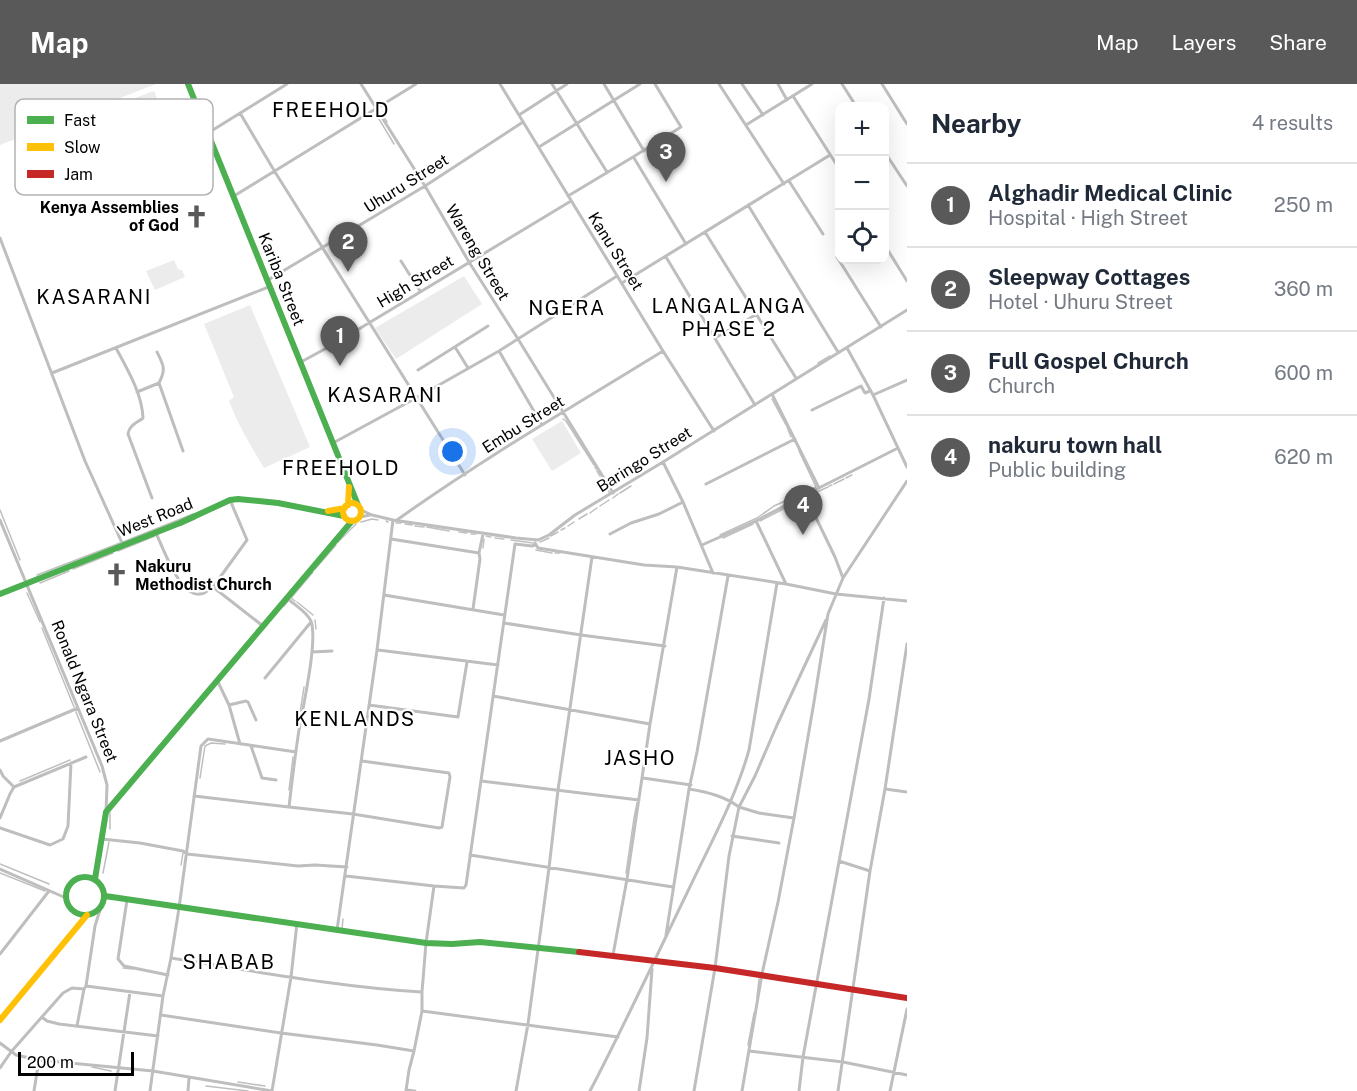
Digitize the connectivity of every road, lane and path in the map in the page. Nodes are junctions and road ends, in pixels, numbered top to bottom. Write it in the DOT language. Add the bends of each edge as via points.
graph roads {
  1 [pos="188,84"];
  2 [pos="286,84"];
  3 [pos="361,84"];
  4 [pos="416,84"];
  5 [pos="500,84"];
  6 [pos="552,84"];
  7 [pos="567,84"];
  8 [pos="604,84"];
  9 [pos="640,84"];
  10 [pos="655,84"];
  11 [pos="719,84"];
  12 [pos="742,84"];
  13 [pos="778,84"];
  14 [pos="812,84"];
  15 [pos="842,84"];
  16 [pos="882,84"];
  17 [pos="556,91"];
  18 [pos="793,96"];
  19 [pos="194,99"];
  20 [pos="615,100"];
  21 [pos="787,100"];
  22 [pos="853,102"];
  23 [pos="376,108"];
  24 [pos="240,113"];
  25 [pos="519,115"];
  26 [pos="763,115"];
  27 [pos="524,122"];
  28 [pos="577,123"];
  29 [pos="746,124"];
  30 [pos="907,124"];
  31 [pos="213,130"];
  32 [pos="213,145"];
  33 [pos="538,147"];
  34 [pos="644,150"];
  35 [pos="830,155"];
  36 [pos="888,156"];
  37 [pos="633,157"];
  38 [pos="835,162"];
  39 [pos="275,172"];
  40 [pos="607,172"];
  41 [pos="789,181"];
  42 [pos="784,184"];
  43 [pos="425,186"];
  44 [pos="907,186"];
  45 [pos="234,196"];
  46 [pos="568,196"];
  47 [pos="571,201"];
  48 [pos="748,206"];
  49 [pos="705,232"];
  50 [pos="823,234"];
  51 [pos="0,238"];
  52 [pos="686,244"];
  53 [pos="323,248"];
  54 [pos="889,251"];
  55 [pos="665,256"];
  56 [pos="401,261"];
  57 [pos="469,262"];
  58 [pos="841,264"];
  59 [pos="617,276"];
  60 [pos="907,281"];
  61 [pos="269,283"];
  62 [pos="622,284"];
  63 [pos="420,291"];
  64 [pos="907,310"];
  65 [pos="757,314"];
  66 [pos="370,323"];
  67 [pos="488,326"];
  68 [pos="881,327"];
  69 [pos="715,338"];
  70 [pos="518,339"];
  71 [pos="455,347"];
  72 [pos="847,347"];
  73 [pos="116,348"];
  74 [pos="499,351"];
  75 [pos="663,351"];
  76 [pos="158,352"];
  77 [pos="838,352"];
  78 [pos="302,362"];
  79 [pos="468,369"];
  80 [pos="418,370"];
  81 [pos="51,374"];
  82 [pos="796,378"];
  83 [pos="907,380"];
  84 [pos="159,383"];
  85 [pos="137,392"];
  86 [pos="872,393"];
  87 [pos="772,394"];
  88 [pos="416,399"];
  89 [pos="755,405"];
  90 [pos="812,410"];
  91 [pos="563,412"];
  92 [pos="542,425"];
  93 [pos="714,430"];
  94 [pos="795,439"];
  95 [pos="333,443"];
  96 [pos="898,448"];
  97 [pos="183,451"];
  98 [pos="663,462"];
  99 [pos="907,467"];
  100 [pos="465,475"];
  101 [pos="907,481"];
  102 [pos="350,484"];
  103 [pos="706,484"];
  104 [pos="819,488"];
  105 [pos="613,493"];
  106 [pos="805,495"];
  107 [pos="152,498"];
  108 [pos="230,500"];
  109 [pos="682,502"];
  110 [pos="346,506"];
  111 [pos="359,511"];
  112 [pos="326,512"];
  113 [pos="372,515"];
  114 [pos="348,518"];
  115 [pos="0,520"];
  116 [pos="395,520"];
  117 [pos="756,521"];
  118 [pos="155,532"];
  119 [pos="484,533"];
  120 [pos="610,534"];
  121 [pos="391,539"];
  122 [pos="534,542"];
  123 [pos="123,545"];
  124 [pos="702,545"];
  125 [pos="479,553"];
  126 [pos="592,557"];
  127 [pos="677,567"];
  128 [pos="713,573"];
  129 [pos="728,576"];
  130 [pos="843,578"];
  131 [pos="27,583"];
  132 [pos="777,583"];
  133 [pos="786,584"];
  134 [pos="213,587"];
  135 [pos="0,594"];
  136 [pos="836,594"];
  137 [pos="384,595"];
  138 [pos="288,598"];
  139 [pos="884,598"];
  140 [pos="907,601"];
  141 [pos="473,609"];
  142 [pos="828,614"];
  143 [pos="504,615"];
  144 [pos="311,622"];
  145 [pos="504,623"];
  146 [pos="263,626"];
  147 [pos="581,635"];
  148 [pos="907,644"];
  149 [pos="665,646"];
  150 [pos="377,650"];
  151 [pos="332,651"];
  152 [pos="312,652"];
  153 [pos="467,662"];
  154 [pos="498,665"];
  155 [pos="265,678"];
  156 [pos="217,680"];
  157 [pos="493,696"];
  158 [pos="229,705"];
  159 [pos="369,705"];
  160 [pos="78,708"];
  161 [pos="569,710"];
  162 [pos="256,720"];
  163 [pos="651,724"];
  164 [pos="0,741"];
  165 [pos="240,744"];
  166 [pos="251,746"];
  167 [pos="296,752"];
  168 [pos="86,757"];
  169 [pos="362,760"];
  170 [pos="71,763"];
  171 [pos="0,770"];
  172 [pos="644,778"];
  173 [pos="276,780"];
  174 [pos="481,781"];
  175 [pos="14,787"];
  176 [pos="690,787"];
  177 [pos="885,789"];
  178 [pos="558,790"];
  179 [pos="907,792"];
  180 [pos="194,796"];
  181 [pos="639,800"];
  182 [pos="731,801"];
  183 [pos="289,807"];
  184 [pos="739,807"];
  185 [pos="106,812"];
  186 [pos="353,814"];
  187 [pos="0,818"];
  188 [pos="794,818"];
  189 [pos="0,828"];
  190 [pos="732,836"];
  191 [pos="102,840"];
  192 [pos="779,843"];
  193 [pos="187,854"];
  194 [pos="470,855"];
  195 [pos="839,861"];
  196 [pos="347,867"];
  197 [pos="549,868"];
  198 [pos="0,869"];
  199 [pos="870,871"];
  200 [pos="346,876"];
  201 [pos="95,879"];
  202 [pos="627,879"];
  203 [pos="434,886"];
  204 [pos="674,887"];
  205 [pos="49,891"];
  206 [pos="105,896"];
  207 [pos="66,898"];
  208 [pos="127,900"];
  209 [pos="101,907"];
  210 [pos="179,908"];
  211 [pos="87,915"];
  212 [pos="297,923"];
  213 [pos="338,930"];
  214 [pos="665,940"];
  215 [pos="426,943"];
  216 [pos="538,947"];
  217 [pos="0,954"];
  218 [pos="613,955"];
  219 [pos="171,958"];
  220 [pos="655,961"];
  221 [pos="652,968"];
  222 [pos="715,968"];
  223 [pos="168,975"];
  224 [pos="762,975"];
  225 [pos="291,976"];
  226 [pos="817,984"];
  227 [pos="85,987"];
  228 [pos="852,990"];
  229 [pos="129,992"];
  230 [pos="422,992"];
  231 [pos="164,996"];
  232 [pos="907,998"];
  233 [pos="907,1009"];
  234 [pos="422,1011"];
  235 [pos="161,1015"];
  236 [pos="42,1018"];
  237 [pos="0,1020"];
  238 [pos="528,1024"];
  239 [pos="77,1026"];
  240 [pos="125,1032"];
  241 [pos="281,1033"];
  242 [pos="158,1036"];
  243 [pos="618,1037"];
  244 [pos="0,1043"];
  245 [pos="749,1051"];
  246 [pos="11,1052"];
  247 [pos="414,1052"];
  248 [pos="803,1057"];
  249 [pos="39,1060"];
  250 [pos="843,1062"];
  251 [pos="0,1068"];
  252 [pos="118,1068"];
  253 [pos="153,1071"];
  254 [pos="894,1072"];
  255 [pos="907,1075"];
  256 [pos="189,1078"];
  257 [pos="406,1090"];
  258 [pos="34,1091"];
  259 [pos="115,1091"];
  260 [pos="150,1091"];
  261 [pos="188,1091"];
  262 [pos="415,1091"];
  263 [pos="516,1091"];
  264 [pos="590,1091"];
  265 [pos="639,1091"];
  266 [pos="694,1091"];
  267 [pos="742,1091"];
  268 [pos="799,1091"];
  269 [pos="838,1091"];
  270 [pos="890,1091"];
  1 -- 19 [label="street, Kariba Street"];
  2 -- 24 [label="street"];
  3 -- 23 [label="street, Wareng Street"];
  4 -- 23 [label="street"];
  5 -- 25 [label="street, Kanu Street"];
  6 -- 17 [label="street"];
  7 -- 17 [label="street"];
  8 -- 20 [label="street"];
  9 -- 20 [label="street"];
  10 -- 34 [label="street" via="681,127"];
  11 -- 29 [label="street"];
  12 -- 26 [label="street"];
  13 -- 21 [label="street"];
  14 -- 18 [label="street"];
  15 -- 22 [label="street"];
  16 -- 30 [label="street"];
  17 -- 25 [label="street"];
  17 -- 28 [label="street"];
  18 -- 21 [label="street"];
  18 -- 35 [label="street"];
  20 -- 28 [label="street"];
  20 -- 34 [label="street"];
  21 -- 26 [label="street"];
  23 -- 39 [label="street"];
  23 -- 43 [label="street, Wareng Street"];
  24 -- 31 [label="street"];
  24 -- 39 [label="street"];
  25 -- 27 [label="street, Kanu Street"];
  26 -- 29 [label="street"];
  27 -- 33 [label="street, Kanu Street"];
  27 -- 43 [label="street, Uhuru Street"];
  28 -- 33 [label="street"];
  28 -- 40 [label="street"];
  29 -- 42 [label="street"];
  32 -- 45 [label="street, Kariba Street"];
  33 -- 46 [label="street, Kanu Street"];
  34 -- 37 [label="street"];
  35 -- 38 [label="street"];
  35 -- 41 [label="street"];
  36 -- 44 [label="street"];
  37 -- 40 [label="street"];
  37 -- 52 [label="street"];
  39 -- 45 [label="street"];
  39 -- 53 [label="street"];
  40 -- 46 [label="street"];
  41 -- 42 [label="street"];
  41 -- 50 [label="street"];
  42 -- 48 [label="street"];
  43 -- 53 [label="street, Uhuru Street"];
  43 -- 57 [label="street, Wareng Street"];
  45 -- 61 [label="street, Kariba Street"];
  46 -- 47 [label="street, Kanu Street"];
  47 -- 57 [label="street, High Street"];
  47 -- 59 [label="street, Kanu Street"];
  48 -- 49 [label="street"];
  48 -- 77 [label="street"];
  49 -- 52 [label="street"];
  49 -- 65 [label="street"];
  51 -- 81 [label="street"];
  52 -- 55 [label="street"];
  53 -- 61 [label="street, Uhuru Street"];
  53 -- 66 [label="street"];
  54 -- 60 [label="street"];
  55 -- 62 [label="street"];
  55 -- 69 [label="street"];
  56 -- 63 [label="street"];
  57 -- 63 [label="street, High Street"];
  57 -- 70 [label="street, Wareng Street"];
  58 -- 68 [label="street"];
  59 -- 62 [label="street, Kanu Street"];
  59 -- 70 [label="street"];
  61 -- 73 [label="street, Uhuru Street"];
  61 -- 78 [label="street, Kariba Street"];
  62 -- 75 [label="street, Kanu Street"];
  63 -- 66 [label="street, High Street"];
  64 -- 68 [label="street, Baringo Street"];
  65 -- 69 [label="street"];
  65 -- 82 [label="street"];
  66 -- 78 [label="street, High Street"];
  66 -- 88 [label="street"];
  67 -- 71 [label="street"];
  68 -- 72 [label="street, Baringo Street"];
  69 -- 89 [label="street"];
  70 -- 74 [label="street"];
  70 -- 91 [label="street, Wareng Street"];
  71 -- 79 [label="street"];
  71 -- 80 [label="street"];
  72 -- 77 [label="street, Baringo Street"];
  72 -- 86 [label="street"];
  73 -- 81 [label="street, Uhuru Street"];
  73 -- 85 [label="street"];
  74 -- 79 [label="street"];
  74 -- 92 [label="street"];
  75 -- 91 [label="street, Embu Street"];
  75 -- 93 [label="street, Kanu Street"];
  76 -- 84 [label="street" via="165,369"];
  77 -- 82 [label="street, Baringo Street"];
  78 -- 95 [label="street, Kariba Street"];
  79 -- 88 [label="street"];
  81 -- 123 [label="street"];
  82 -- 87 [label="street, Baringo Street"];
  83 -- 86 [label="street"];
  84 -- 85 [label="street"];
  84 -- 97 [label="street"];
  85 -- 107 [label="street" via="143,418 133,424 128,434"];
  86 -- 90 [label="street" via="865,393 861,386"];
  86 -- 96 [label="street"];
  87 -- 89 [label="street, Baringo Street"];
  87 -- 94 [label="street"];
  88 -- 95 [label="street"];
  88 -- 100 [label="street"];
  89 -- 93 [label="street, Baringo Street"];
  91 -- 92 [label="street, Embu Street"];
  91 -- 105 [label="street, Wareng Street"];
  92 -- 100 [label="street, Embu Street"];
  93 -- 98 [label="street, Baringo Street"];
  94 -- 103 [label="street"];
  94 -- 104 [label="street"];
  95 -- 102 [label="street, Kariba Street"];
  96 -- 99 [label="street"];
  96 -- 104 [label="street"];
  98 -- 105 [label="street, Baringo Street"];
  98 -- 109 [label="street"];
  100 -- 116 [label="street, Embu Street"];
  101 -- 130 [label="street"];
  102 -- 110 [label="street"];
  102 -- 111 [label="street, Kariba Street"];
  104 -- 106 [label="street"];
  105 -- 122 [label="street, Baringo Street"];
  106 -- 117 [label="street"];
  106 -- 130 [label="street"];
  108 -- 112 [label="street, West Road"];
  108 -- 118 [label="street, West Road"];
  108 -- 134 [label="street" via="247,541"];
  109 -- 120 [label="street"];
  109 -- 124 [label="street"];
  110 -- 111 [label="street, West Road" via="353,503"];
  110 -- 112 [label="street, West Road"];
  110 -- 114 [label="street"];
  111 -- 113 [label="street"];
  111 -- 113 [label="street"];
  111 -- 114 [label="street"];
  112 -- 114 [label="street, West Road"];
  113 -- 116 [label="street"];
  114 -- 138 [label="street" via="343,532"];
  115 -- 131 [label="street, Ronald Ngara Street"];
  116 -- 119 [label="street"];
  116 -- 121 [label="street"];
  117 -- 124 [label="street"];
  117 -- 133 [label="street"];
  118 -- 123 [label="street, West Road"];
  118 -- 134 [label="street" via="182,586 199,594"];
  119 -- 122 [label="street"];
  119 -- 125 [label="street"];
  121 -- 125 [label="street"];
  121 -- 137 [label="street"];
  122 -- 126 [label="street" via="538,548"];
  122 -- 143 [label="street, Baringo Street" via="532,546 515,544"];
  123 -- 131 [label="street, West Road"];
  124 -- 128 [label="street"];
  125 -- 141 [label="street"];
  126 -- 127 [label="street"];
  126 -- 147 [label="street"];
  127 -- 128 [label="street"];
  127 -- 149 [label="street"];
  128 -- 129 [label="street"];
  129 -- 132 [label="street"];
  129 -- 176 [label="street"];
  130 -- 136 [label="street"];
  131 -- 135 [label="street, West Road"];
  131 -- 160 [label="street, Ronald Ngara Street"];
  132 -- 133 [label="street"];
  132 -- 182 [label="street" via="749,750"];
  133 -- 136 [label="street"];
  134 -- 146 [label="street"];
  136 -- 139 [label="street"];
  136 -- 142 [label="street"];
  137 -- 141 [label="street"];
  137 -- 150 [label="street"];
  138 -- 144 [label="street"];
  138 -- 146 [label="street"];
  139 -- 140 [label="street"];
  139 -- 195 [label="street"];
  141 -- 143 [label="street"];
  142 -- 184 [label="street"];
  142 -- 188 [label="street"];
  143 -- 145 [label="street"];
  144 -- 152 [label="street"];
  144 -- 155 [label="street"];
  145 -- 147 [label="street"];
  145 -- 154 [label="street"];
  146 -- 156 [label="street"];
  147 -- 149 [label="street"];
  147 -- 161 [label="street"];
  148 -- 177 [label="street"];
  149 -- 163 [label="street"];
  150 -- 153 [label="street"];
  150 -- 159 [label="street"];
  151 -- 152 [label="street"];
  152 -- 167 [label="street"];
  153 -- 154 [label="street"];
  153 -- 159 [label="street" via="458,717"];
  154 -- 157 [label="street"];
  156 -- 158 [label="street"];
  156 -- 185 [label="street"];
  157 -- 161 [label="street"];
  157 -- 174 [label="street"];
  158 -- 162 [label="street" via="248,702"];
  158 -- 165 [label="street"];
  159 -- 169 [label="street"];
  160 -- 164 [label="street"];
  160 -- 185 [label="street, Ronald Ngara Street" via="106,778"];
  161 -- 163 [label="street"];
  161 -- 178 [label="street"];
  163 -- 172 [label="street"];
  165 -- 166 [label="street"];
  165 -- 180 [label="street" via="208,739 204,743"];
  166 -- 167 [label="street"];
  166 -- 173 [label="street" via="262,778"];
  167 -- 183 [label="street"];
  168 -- 170 [label="street"];
  169 -- 186 [label="street"];
  169 -- 186 [label="street" via="449,773 443,826"];
  170 -- 175 [label="street"];
  170 -- 189 [label="street" via="68,826 63,839 50,845"];
  171 -- 175 [label="street"];
  172 -- 176 [label="street"];
  172 -- 181 [label="street"];
  174 -- 178 [label="street"];
  174 -- 194 [label="street"];
  175 -- 187 [label="street"];
  176 -- 182 [label="street"];
  176 -- 204 [label="street"];
  177 -- 179 [label="street"];
  177 -- 199 [label="street"];
  178 -- 181 [label="street"];
  178 -- 197 [label="street"];
  180 -- 183 [label="street"];
  180 -- 193 [label="street"];
  181 -- 202 [label="street"];
  182 -- 184 [label="street"];
  182 -- 214 [label="street"];
  183 -- 186 [label="street"];
  184 -- 188 [label="street"];
  184 -- 190 [label="street"];
  185 -- 191 [label="street, Ronald Ngara Street"];
  186 -- 196 [label="street"];
  188 -- 224 [label="street"];
  190 -- 192 [label="street"];
  190 -- 222 [label="street"];
  191 -- 193 [label="street" via="183,850"];
  191 -- 201 [label="street, Ronald Ngara Street"];
  193 -- 196 [label="street"];
  193 -- 210 [label="street"];
  194 -- 197 [label="street"];
  194 -- 203 [label="street" via="466,888"];
  195 -- 199 [label="street"];
  195 -- 226 [label="street"];
  196 -- 200 [label="street"];
  197 -- 202 [label="street"];
  197 -- 216 [label="street"];
  198 -- 205 [label="street"];
  199 -- 228 [label="street"];
  200 -- 203 [label="street"];
  200 -- 213 [label="street"];
  201 -- 206 [label="street"];
  201 -- 207 [label="street" via="84,877 74,881"];
  202 -- 204 [label="street"];
  202 -- 218 [label="street"];
  203 -- 215 [label="street"];
  204 -- 214 [label="street"];
  205 -- 207 [label="street"];
  205 -- 217 [label="street"];
  206 -- 208 [label="street"];
  206 -- 209 [label="street"];
  207 -- 211 [label="street" via="70,908"];
  208 -- 210 [label="street"];
  208 -- 223 [label="street" via="118,960 124,966"];
  209 -- 211 [label="street"];
  209 -- 227 [label="street"];
  210 -- 212 [label="street"];
  210 -- 219 [label="street"];
  211 -- 237 [label="street"];
  212 -- 213 [label="street"];
  212 -- 225 [label="street"];
  213 -- 215 [label="street"];
  214 -- 220 [label="street"];
  215 -- 216 [label="street"];
  215 -- 230 [label="street"];
  216 -- 218 [label="street"];
  216 -- 238 [label="street"];
  218 -- 220 [label="street"];
  219 -- 223 [label="street"];
  219 -- 225 [label="street"];
  220 -- 221 [label="street"];
  220 -- 222 [label="street"];
  221 -- 243 [label="street"];
  221 -- 265 [label="street"];
  222 -- 224 [label="street"];
  222 -- 266 [label="street"];
  223 -- 231 [label="street"];
  224 -- 226 [label="street"];
  224 -- 245 [label="street"];
  225 -- 230 [label="street"];
  225 -- 241 [label="street"];
  226 -- 228 [label="street"];
  226 -- 248 [label="street"];
  227 -- 229 [label="street"];
  227 -- 236 [label="street" via="68,989"];
  227 -- 239 [label="street"];
  228 -- 232 [label="street"];
  228 -- 250 [label="street"];
  229 -- 231 [label="street"];
  229 -- 240 [label="street"];
  230 -- 234 [label="street"];
  231 -- 235 [label="street"];
  233 -- 254 [label="street"];
  234 -- 238 [label="street"];
  234 -- 247 [label="street"];
  235 -- 241 [label="street"];
  235 -- 242 [label="street"];
  236 -- 239 [label="street"];
  236 -- 246 [label="street"];
  238 -- 243 [label="street"];
  238 -- 263 [label="street"];
  239 -- 240 [label="street"];
  240 -- 242 [label="street"];
  240 -- 252 [label="street"];
  241 -- 247 [label="street"];
  241 -- 256 [label="street" via="272,1091"];
  242 -- 253 [label="street"];
  243 -- 264 [label="street"];
  244 -- 246 [label="street"];
  245 -- 248 [label="street"];
  245 -- 267 [label="street"];
  246 -- 249 [label="street"];
  246 -- 251 [label="street"];
  247 -- 257 [label="street"];
  248 -- 250 [label="street"];
  248 -- 268 [label="street"];
  249 -- 252 [label="street"];
  249 -- 258 [label="street"];
  250 -- 254 [label="street"];
  250 -- 269 [label="street"];
  252 -- 253 [label="street"];
  252 -- 259 [label="street"];
  253 -- 256 [label="street"];
  253 -- 260 [label="street"];
  254 -- 255 [label="street"];
  254 -- 270 [label="street"];
  256 -- 261 [label="street"];
  257 -- 262 [label="street"];
}
